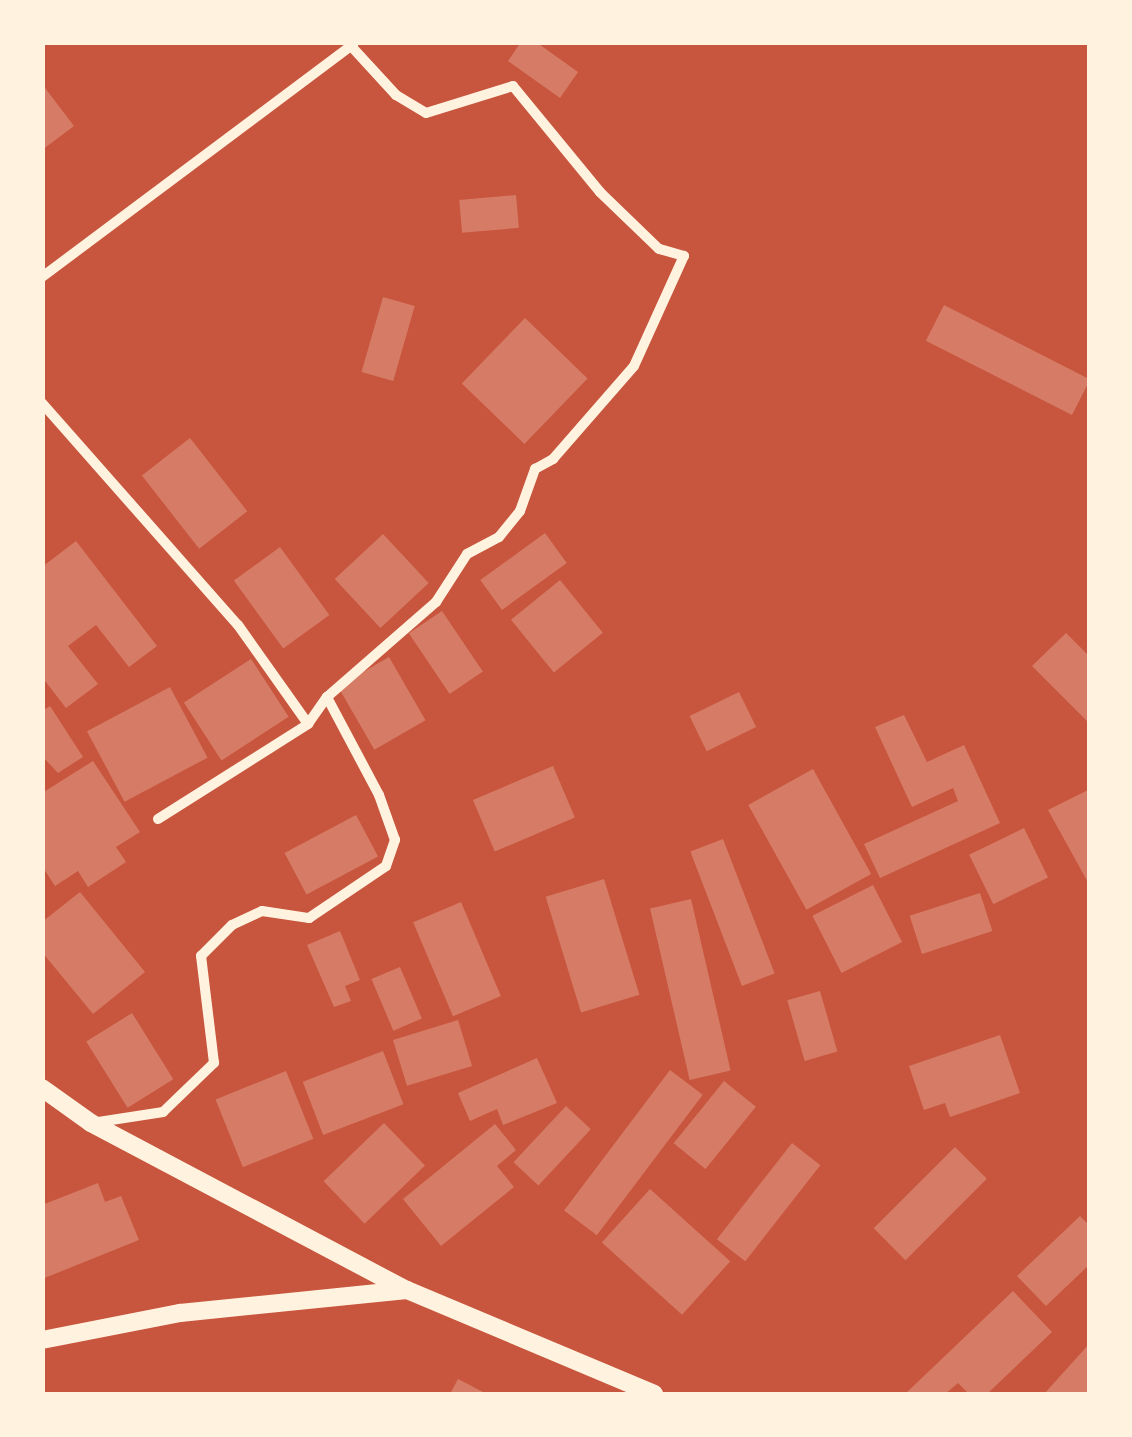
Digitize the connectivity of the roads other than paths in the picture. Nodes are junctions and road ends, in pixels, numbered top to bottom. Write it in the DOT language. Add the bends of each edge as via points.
graph roads {
  1 [pos="353,44"];
  2 [pos="42,278"];
  3 [pos="42,403"];
  4 [pos="327,697"];
  5 [pos="308,724"];
  6 [pos="158,819"];
  7 [pos="42,1088"];
  8 [pos="91,1123"];
  9 [pos="407,1290"];
  10 [pos="42,1340"];
  11 [pos="654,1394"];
  1 -- 2 [label="street"];
  1 -- 4 [label="street" via="396,95 426,112 513,86 600,192 660,249 684,256 634,366 553,459 535,469 520,511 499,537 468,554 436,602"];
  3 -- 5 [label="street" via="238,624"];
  4 -- 5 [label="street"];
  4 -- 8 [label="street" via="379,795 394,840 386,866 309,918 262,911 232,924 201,956 214,1062 162,1112"];
  5 -- 6 [label="street"];
  7 -- 8 [label="street"];
  8 -- 9 [label="street"];
  9 -- 10 [label="street" via="180,1313"];
  9 -- 11 [label="street"];
}
